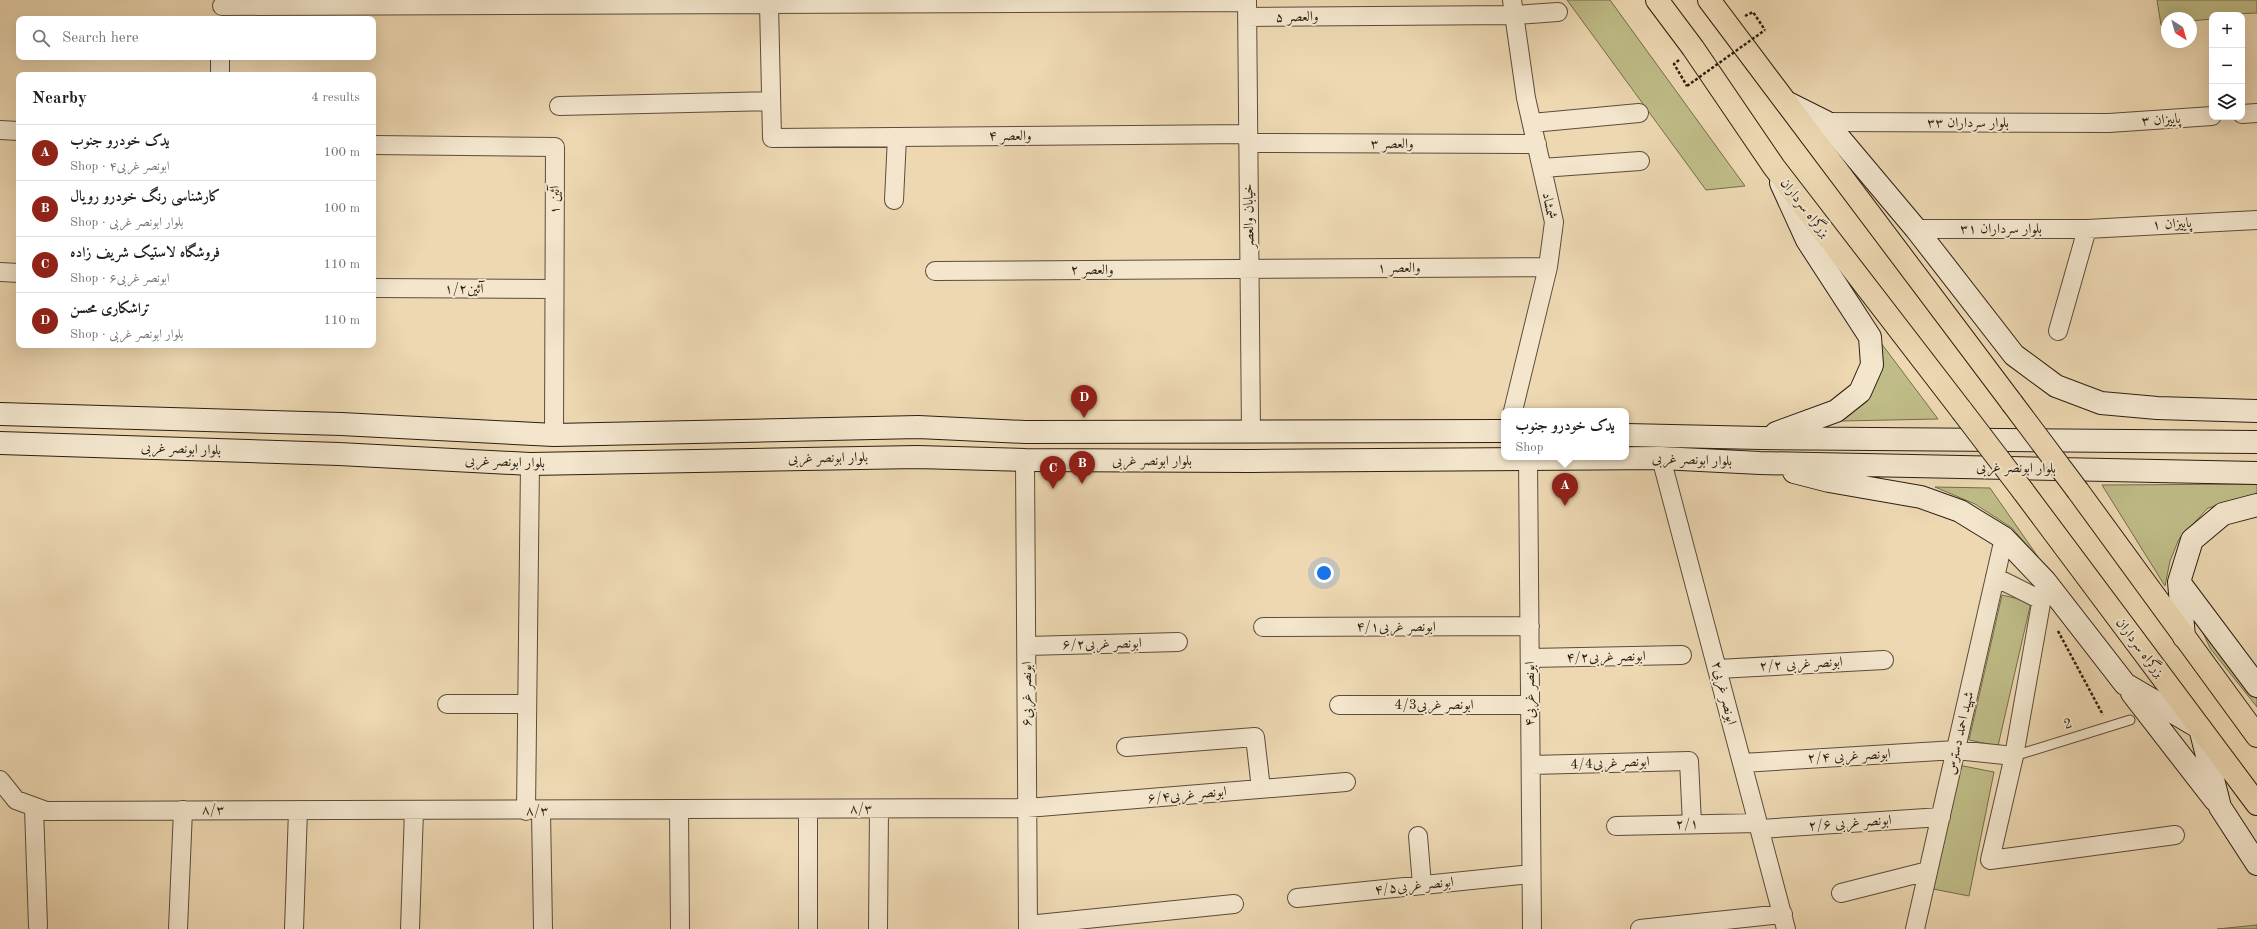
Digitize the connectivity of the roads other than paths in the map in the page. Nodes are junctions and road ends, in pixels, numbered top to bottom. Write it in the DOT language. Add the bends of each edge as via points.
graph roads {
  1 [pos="1657,0"];
  2 [pos="1709,0"];
  3 [pos="443,2"];
  4 [pos="322,3"];
  5 [pos="769,4"];
  6 [pos="1247,6"];
  7 [pos="222,8"];
  8 [pos="1514,8"];
  9 [pos="1558,12"];
  10 [pos="220,60"];
  11 [pos="220,72"];
  12 [pos="771,101"];
  13 [pos="1788,103"];
  14 [pos="559,106"];
  15 [pos="1639,113"];
  16 [pos="2257,113"];
  17 [pos="2245,114"];
  18 [pos="2209,116"];
  19 [pos="1532,122"];
  20 [pos="1826,122"];
  21 [pos="2109,123"];
  22 [pos="0,130"];
  23 [pos="16,131"];
  24 [pos="897,137"];
  25 [pos="1248,139"];
  26 [pos="1536,144"];
  27 [pos="376,145"];
  28 [pos="1640,161"];
  29 [pos="1774,167"];
  30 [pos="1542,168"];
  31 [pos="894,200"];
  32 [pos="2257,220"];
  33 [pos="1916,229"];
  34 [pos="2087,229"];
  35 [pos="1548,267"];
  36 [pos="1250,269"];
  37 [pos="935,271"];
  38 [pos="0,272"];
  39 [pos="16,273"];
  40 [pos="376,288"];
  41 [pos="554,289"];
  42 [pos="2058,332"];
  43 [pos="1514,408"];
  44 [pos="2257,411"];
  45 [pos="0,414"];
  46 [pos="1501,431"];
  47 [pos="672,432"];
  48 [pos="1251,432"];
  49 [pos="1629,434"];
  50 [pos="554,435"];
  51 [pos="1761,438"];
  52 [pos="2257,442"];
  53 [pos="0,443"];
  54 [pos="1501,458"];
  55 [pos="1629,458"];
  56 [pos="1661,458"];
  57 [pos="1026,460"];
  58 [pos="1528,460"];
  59 [pos="674,462"];
  60 [pos="1760,463"];
  61 [pos="530,464"];
  62 [pos="2257,473"];
  63 [pos="2257,505"];
  64 [pos="2004,538"];
  65 [pos="1995,577"];
  66 [pos="2179,582"];
  67 [pos="2043,590"];
  68 [pos="1530,626"];
  69 [pos="1263,627"];
  70 [pos="2184,636"];
  71 [pos="1178,642"];
  72 [pos="1026,646"];
  73 [pos="1682,655"];
  74 [pos="1530,658"];
  75 [pos="1884,660"];
  76 [pos="1718,669"];
  77 [pos="2125,684"];
  78 [pos="2257,686"];
  79 [pos="447,704"];
  80 [pos="527,704"];
  81 [pos="1338,705"];
  82 [pos="1530,705"];
  83 [pos="2130,720"];
  84 [pos="2200,728"];
  85 [pos="2257,736"];
  86 [pos="1126,747"];
  87 [pos="1956,750"];
  88 [pos="2014,756"];
  89 [pos="1742,763"];
  90 [pos="1530,765"];
  91 [pos="0,780"];
  92 [pos="1346,782"];
  93 [pos="1261,789"];
  94 [pos="2257,804"];
  95 [pos="2220,807"];
  96 [pos="1027,808"];
  97 [pos="40,809"];
  98 [pos="679,809"];
  99 [pos="808,809"];
  100 [pos="879,809"];
  101 [pos="183,810"];
  102 [pos="298,810"];
  103 [pos="414,810"];
  104 [pos="534,811"];
  105 [pos="1941,817"];
  106 [pos="1692,824"];
  107 [pos="1616,826"];
  108 [pos="1759,826"];
  109 [pos="2174,835"];
  110 [pos="1418,836"];
  111 [pos="2257,864"];
  112 [pos="1928,871"];
  113 [pos="1531,874"];
  114 [pos="1422,885"];
  115 [pos="1841,893"];
  116 [pos="1298,898"];
  117 [pos="1234,904"];
  118 [pos="1784,922"];
  119 [pos="38,926"];
  120 [pos="1028,927"];
  121 [pos="178,929"];
  122 [pos="294,929"];
  123 [pos="410,929"];
  124 [pos="543,929"];
  125 [pos="680,929"];
  126 [pos="808,929"];
  127 [pos="878,929"];
  128 [pos="1532,929"];
  129 [pos="1640,929"];
  130 [pos="1915,929"];
  1 -- 29 [label="highway, بزرگراه سرداران"];
  2 -- 13 [label="highway"];
  3 -- 4 [label="street, والعصر ۵"];
  3 -- 5 [label="street, والعصر ۵"];
  4 -- 7 [label="street, والعصر ۵"];
  5 -- 6 [label="street, والعصر ۵"];
  5 -- 12 [label="street"];
  6 -- 8 [label="street, والعصر ۵"];
  6 -- 25 [label="street, خیابان والعصر"];
  8 -- 9 [label="street, والعصر ۵"];
  8 -- 19 [label="street, شمشاد"];
  10 -- 11 [label="street"];
  12 -- 14 [label="street"];
  12 -- 24 [label="street, والعصر ۴" via="772,138"];
  13 -- 20 [label="main road"];
  13 -- 70 [label="highway, bridge"];
  15 -- 19 [label="street"];
  16 -- 17 [label="street"];
  18 -- 21 [label="street, پاییزان ۳"];
  19 -- 26 [label="street, شمشاد"];
  20 -- 21 [label="street, بلوار سرداران ۳۳"];
  20 -- 33 [label="main road"];
  22 -- 23 [label="street"];
  24 -- 25 [label="street, والعصر ۴"];
  24 -- 31 [label="street"];
  25 -- 26 [label="street, والعصر ۳"];
  25 -- 36 [label="street, خیابان والعصر"];
  26 -- 30 [label="street, شمشاد"];
  27 -- 41 [label="street, آئین ۱" via="555,147"];
  28 -- 30 [label="street"];
  29 -- 51 [label="main road" via="1807,240 1870,337 1872,365 1860,392 1836,411"];
  29 -- 84 [label="highway, بزرگراه سرداران, bridge" via="1962,411"];
  30 -- 35 [label="street, شمشاد" via="1554,222"];
  32 -- 34 [label="street, پاییزان ۱"];
  33 -- 34 [label="street, بلوار سرداران ۳۱"];
  33 -- 44 [label="main road" via="2014,355 2056,386 2101,403 2157,408"];
  34 -- 42 [label="street"];
  35 -- 36 [label="street, والعصر ۱"];
  35 -- 43 [label="street, شمشاد"];
  36 -- 37 [label="street, والعصر ۲"];
  36 -- 48 [label="street, خیابان والعصر"];
  38 -- 39 [label="street"];
  40 -- 41 [label="street, ۱/۲آئین"];
  41 -- 50 [label="street, آئین ۱"];
  45 -- 50 [label="main road, بلوار ابونصر غربی" via="341,424"];
  46 -- 48 [label="main road, بلوار ابونصر غربی"];
  47 -- 48 [label="main road, بلوار ابونصر غربی" via="918,427 1025,432"];
  47 -- 50 [label="main road, بلوار ابونصر غربی"];
  47 -- 59 [label="main road"];
  49 -- 51 [label="main road, بلوار ابونصر غربی"];
  51 -- 52 [label="main road, بلوار ابونصر غربی"];
  53 -- 61 [label="main road, بلوار ابونصر غربی" via="339,454"];
  54 -- 57 [label="main road, بلوار ابونصر غربی"];
  55 -- 56 [label="main road, بلوار ابونصر غربی"];
  56 -- 60 [label="main road, بلوار ابونصر غربی"];
  56 -- 76 [label="street, ۲ابونصر غربی"];
  57 -- 59 [label="main road, بلوار ابونصر غربی" via="849,457"];
  57 -- 72 [label="street, ۶ابونصر غربی"];
  58 -- 68 [label="street, ۴ابونصر غربی"];
  59 -- 61 [label="main road, بلوار ابونصر غربی"];
  60 -- 62 [label="main road, بلوار ابونصر غربی"];
  60 -- 64 [label="main road" via="1829,481 1920,497 1960,511"];
  61 -- 80 [label="street"];
  63 -- 66 [label="main road" via="2223,514 2192,540"];
  64 -- 65 [label="street, شهید احمد دسترس"];
  64 -- 67 [label="main road"];
  65 -- 67 [label="street"];
  65 -- 87 [label="street, شهید احمد دسترس"];
  66 -- 70 [label="main road"];
  66 -- 78 [label="main road"];
  67 -- 77 [label="main road"];
  67 -- 88 [label="street"];
  68 -- 69 [label="street, ۴/۱ابونصر غربی"];
  68 -- 74 [label="street, ۴ابونصر غربی"];
  70 -- 85 [label="highway"];
  71 -- 72 [label="street, ۶/۲ابونصر غربی"];
  72 -- 96 [label="street, ۶ابونصر غربی"];
  73 -- 74 [label="street, ۴/۲ابونصر غربی"];
  74 -- 82 [label="street, ۴ابونصر غربی"];
  75 -- 76 [label="street, ابونصر غربی ۲/۲"];
  76 -- 89 [label="street, ۲ابونصر غربی"];
  77 -- 84 [label="main road"];
  77 -- 95 [label="main road"];
  79 -- 80 [label="street"];
  80 -- 104 [label="street"];
  81 -- 82 [label="street, 4/3ابونصر غربی"];
  82 -- 90 [label="street, ۴ابونصر غربی"];
  83 -- 88 [label="lane, 2"];
  84 -- 94 [label="highway, بزرگراه سرداران"];
  84 -- 95 [label="main road"];
  86 -- 93 [label="street" via="1255,737"];
  87 -- 88 [label="street, ابونصر غربی ۲/۴"];
  87 -- 89 [label="street, ابونصر غربی ۲/۴"];
  87 -- 105 [label="street, شهید احمد دسترس"];
  88 -- 109 [label="street" via="1990,860"];
  89 -- 108 [label="street, ۲ابونصر غربی"];
  90 -- 106 [label="street, 4/4ابونصر غربی" via="1689,761"];
  90 -- 113 [label="street, ۴ابونصر غربی"];
  91 -- 97 [label="street" via="16,800"];
  92 -- 93 [label="street, ۶/۴ابونصر غربی"];
  93 -- 96 [label="street, ۶/۴ابونصر غربی"];
  95 -- 111 [label="main road"];
  96 -- 100 [label="street, ۸/۳"];
  96 -- 120 [label="street, ۶ابونصر غربی"];
  97 -- 101 [label="street, ۸/۳"];
  97 -- 119 [label="street"];
  98 -- 99 [label="street, ۸/۳"];
  98 -- 104 [label="street, ۸/۳"];
  98 -- 125 [label="street"];
  99 -- 100 [label="street, ۸/۳"];
  99 -- 126 [label="street"];
  100 -- 127 [label="street"];
  101 -- 102 [label="street, ۸/۳"];
  101 -- 121 [label="street"];
  102 -- 103 [label="street, ۸/۳"];
  102 -- 122 [label="street"];
  103 -- 104 [label="street, ۸/۳"];
  103 -- 123 [label="street"];
  104 -- 124 [label="street"];
  105 -- 108 [label="street, ابونصر غربی ۲/۶"];
  105 -- 112 [label="street, شهید احمد دسترس"];
  106 -- 107 [label="street, ۲/۱"];
  106 -- 108 [label="street, ۲/۱"];
  108 -- 118 [label="street, ۲ابونصر غربی"];
  110 -- 114 [label="street"];
  112 -- 115 [label="street"];
  112 -- 130 [label="street, شهید احمد دسترس"];
  113 -- 114 [label="street, ۴/۵ابونصر غربی"];
  113 -- 128 [label="street, ۴ابونصر غربی"];
  114 -- 116 [label="street, ۴/۵ابونصر غربی"];
  117 -- 120 [label="street"];
  118 -- 129 [label="street"];
}
